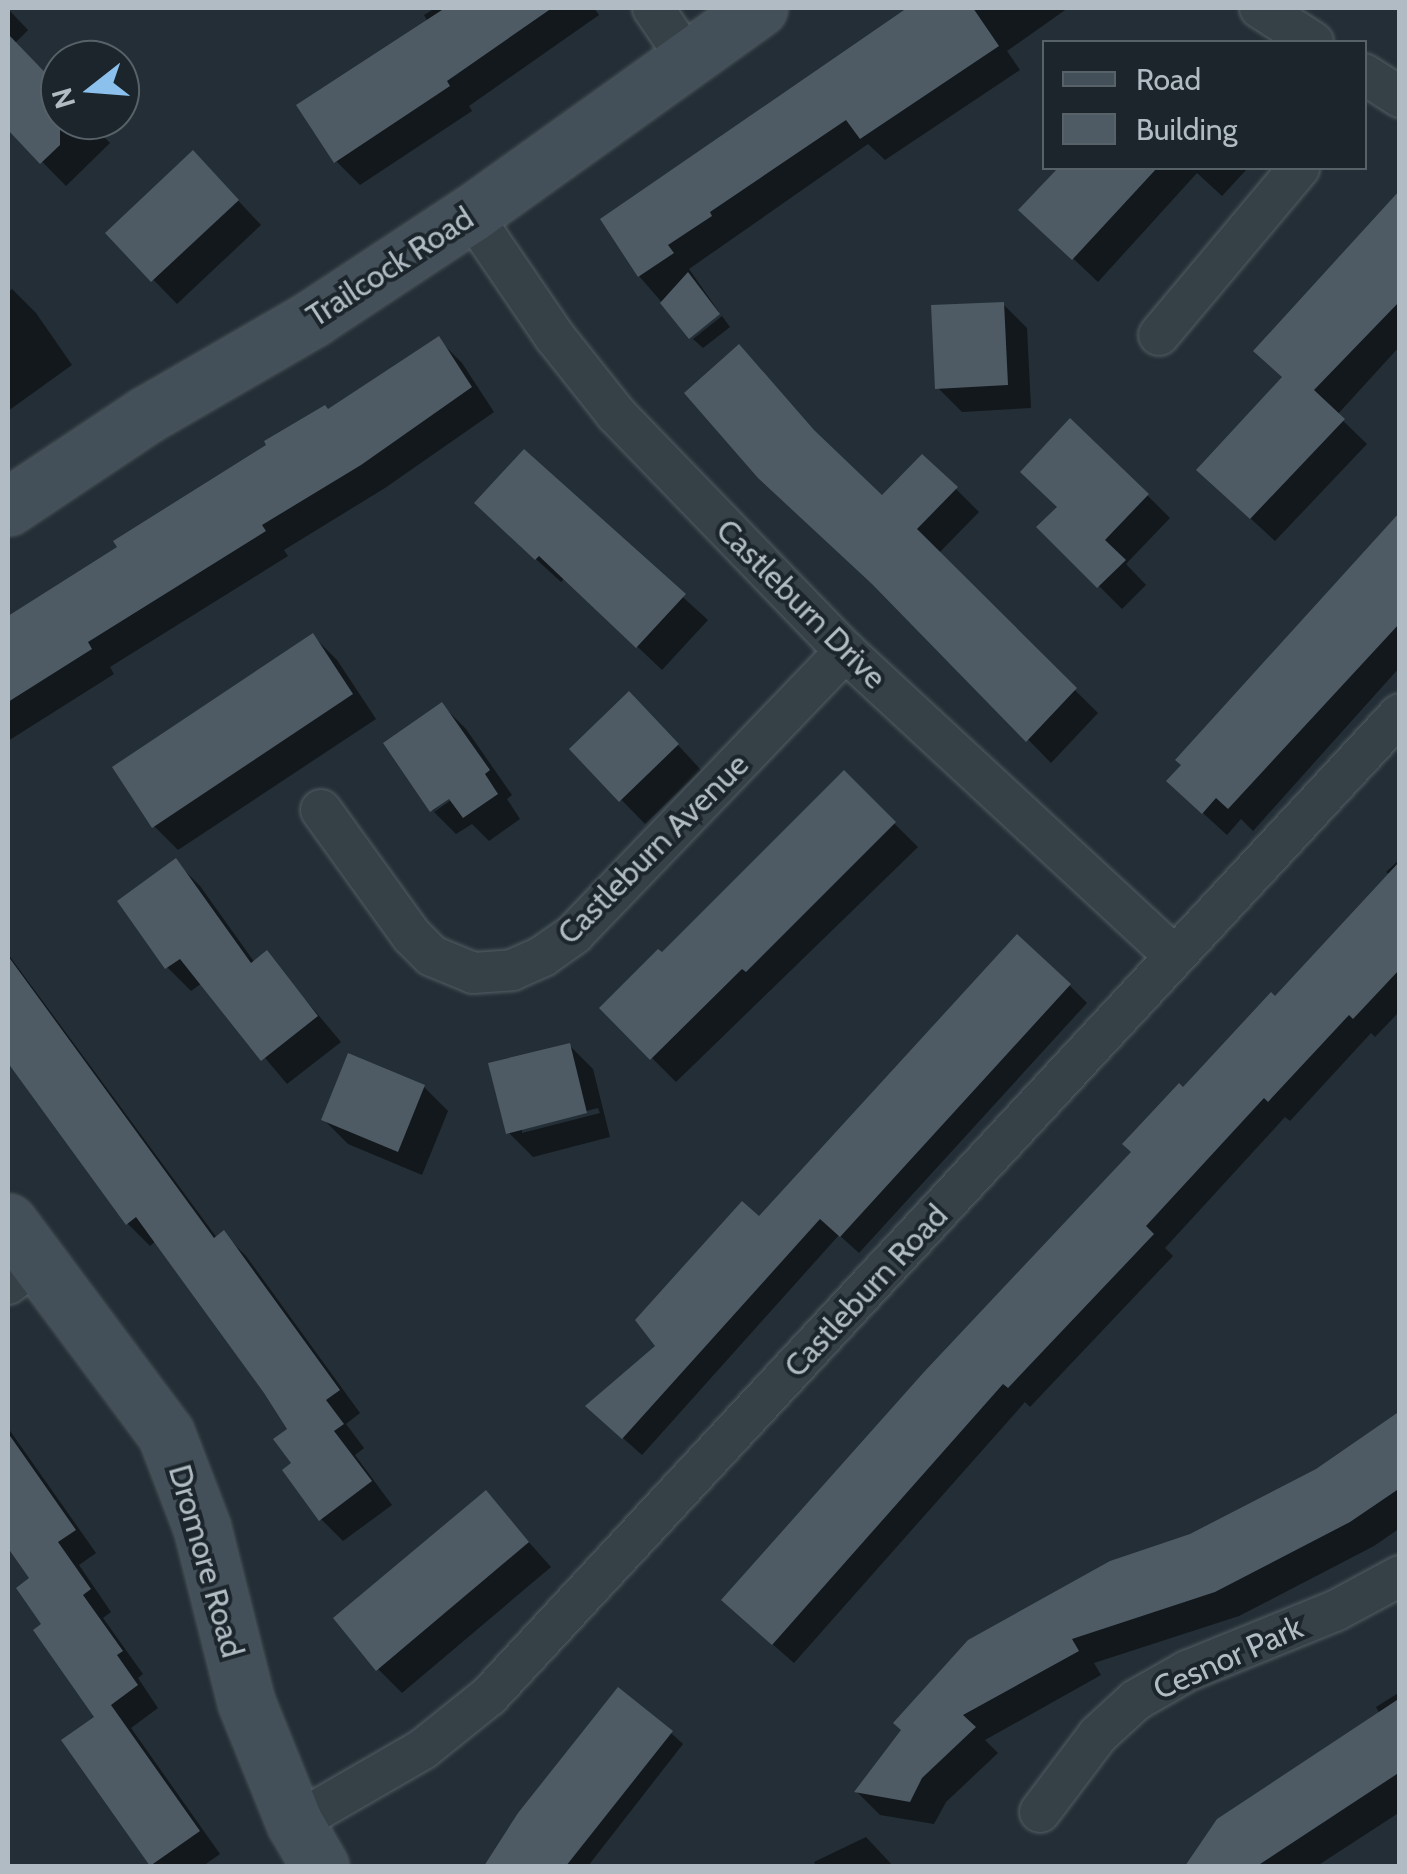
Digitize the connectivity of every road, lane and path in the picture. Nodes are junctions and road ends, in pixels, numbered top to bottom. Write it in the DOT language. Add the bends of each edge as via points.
graph roads {
  1 [pos="653,8"];
  2 [pos="759,8"];
  3 [pos="1260,8"];
  4 [pos="1309,40"];
  5 [pos="688,58"];
  6 [pos="1298,170"];
  7 [pos="471,214"];
  8 [pos="1158,335"];
  9 [pos="8,506"];
  10 [pos="845,652"];
  11 [pos="1400,714"];
  12 [pos="321,810"];
  13 [pos="1174,956"];
  14 [pos="17,1256"];
  15 [pos="1400,1576"];
  16 [pos="1040,1812"];
  17 [pos="308,1845"];
  1 -- 5 [label="street"];
  2 -- 5 [label="street, Trailcock Road"];
  3 -- 4 [label="street"];
  5 -- 7 [label="street, Trailcock Road"];
  6 -- 8 [label="street"];
  7 -- 9 [label="street, Trailcock Road"];
  7 -- 10 [label="street, Castleburn Drive" via="616,414"];
  10 -- 12 [label="street, Castleburn Avenue" via="574,934 512,970 472,973 432,956"];
  10 -- 13 [label="street, Castleburn Drive"];
  11 -- 13 [label="street, Castleburn Road"];
  13 -- 17 [label="street, Castleburn Road" via="490,1696"];
  14 -- 17 [label="street, Dromore Road" via="166,1434 202,1528 246,1702"];
  15 -- 16 [label="street, Cesnor Park" via="1160,1685 1098,1735"];
}
